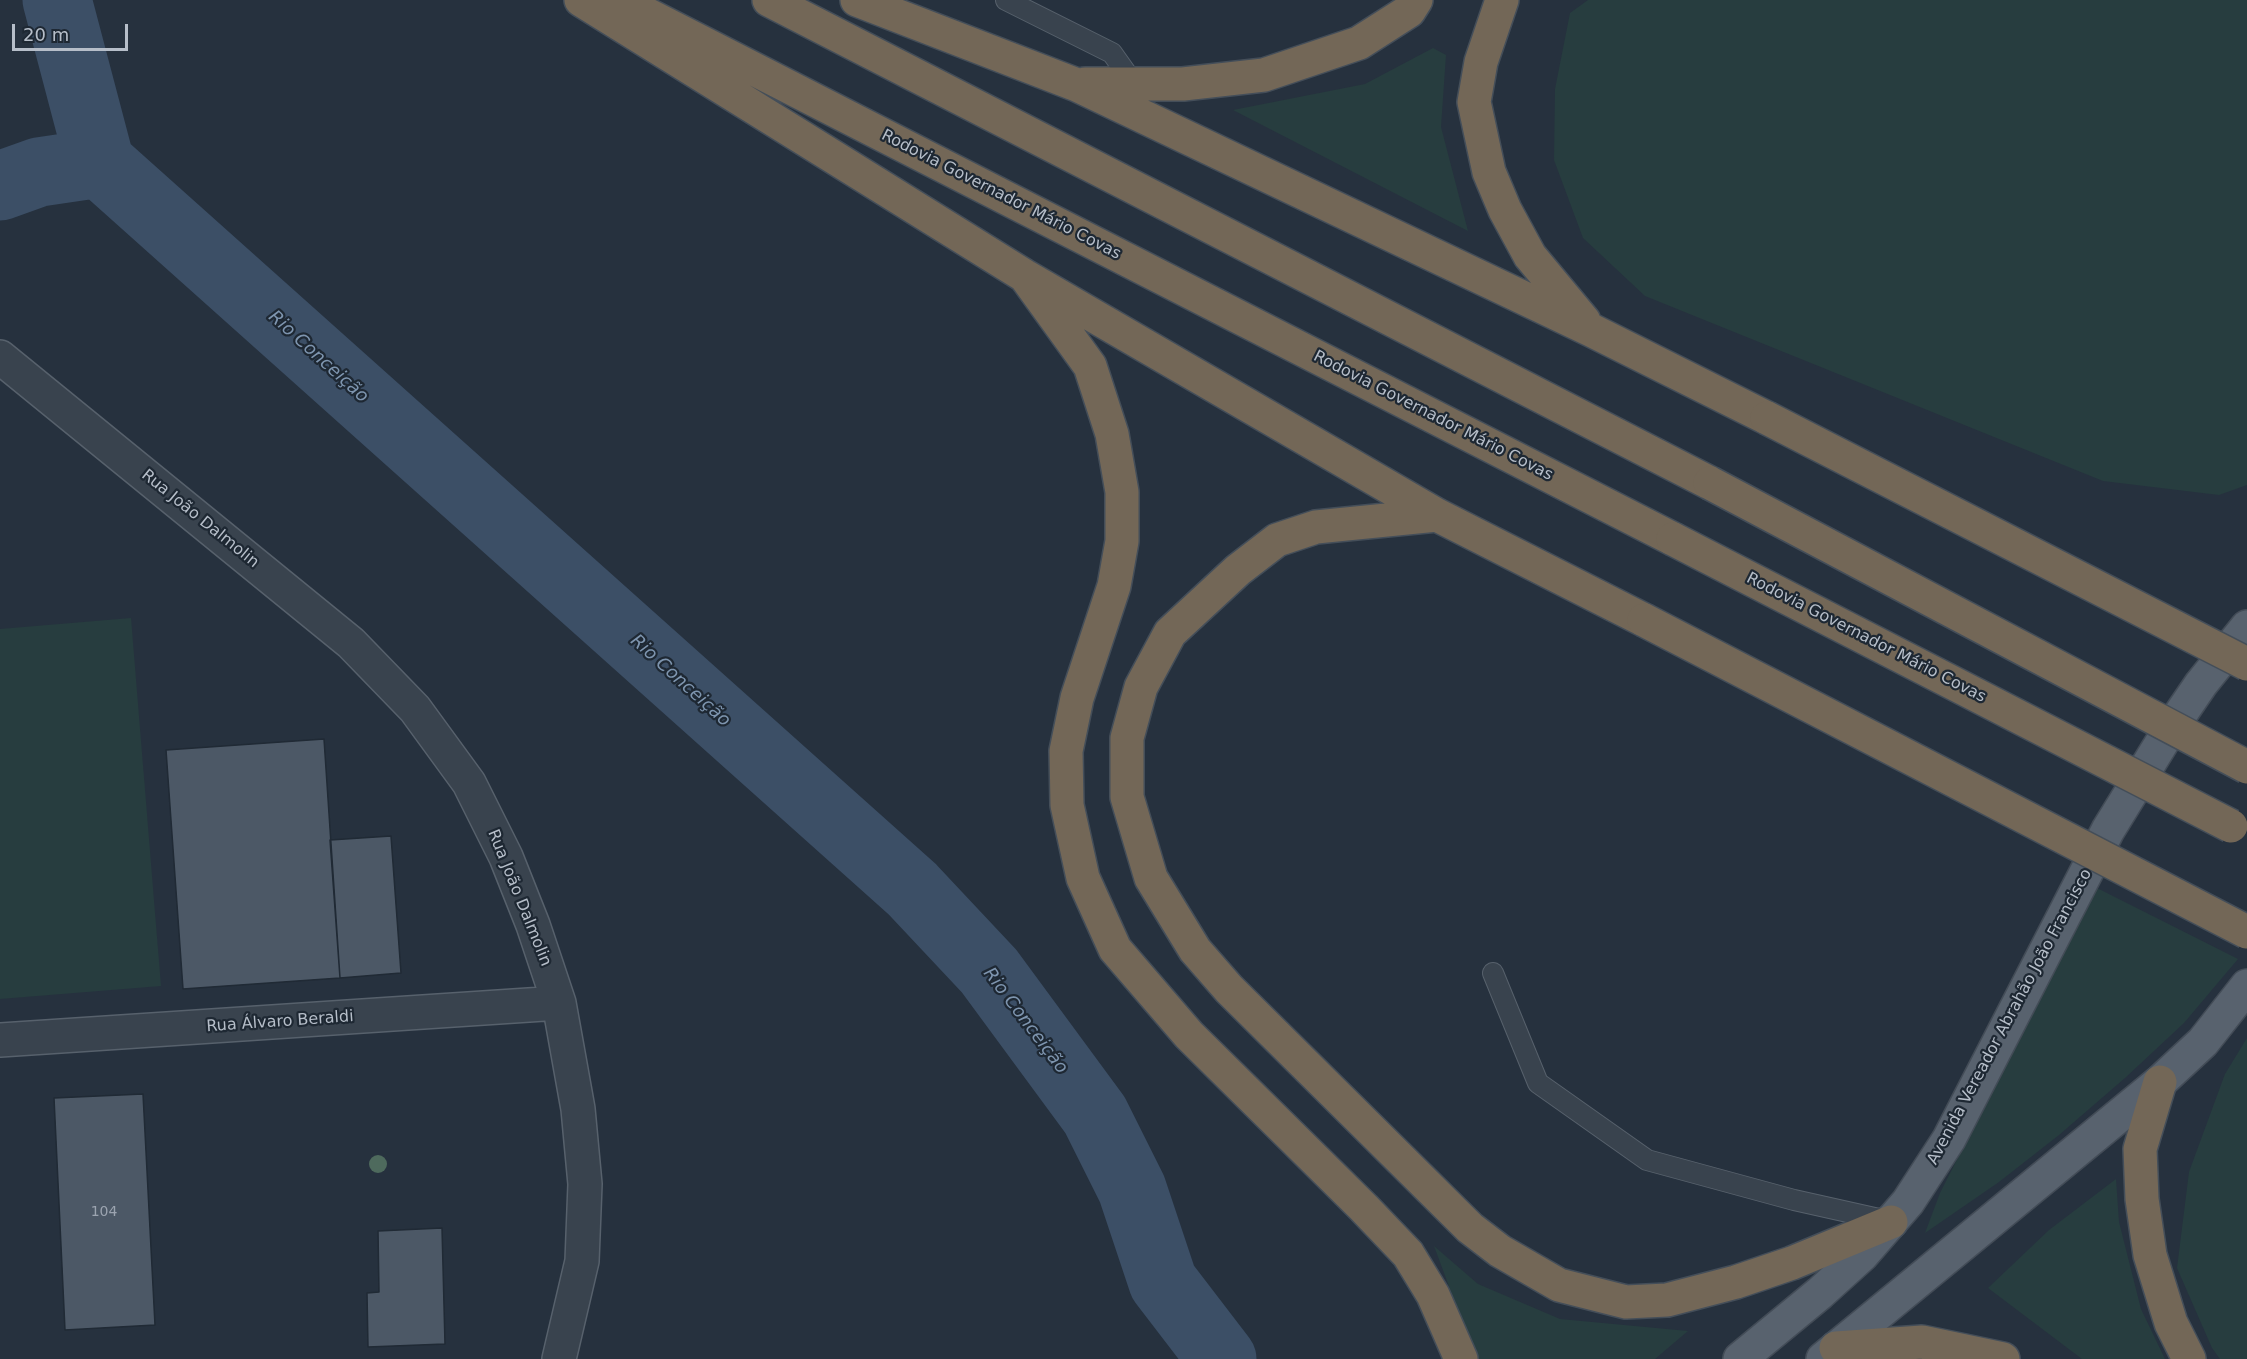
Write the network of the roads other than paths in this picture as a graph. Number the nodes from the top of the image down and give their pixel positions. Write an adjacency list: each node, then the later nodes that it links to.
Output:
1 (581, 0): 10 (highway)
2 (619, 0): 17 (highway, Rodovia Governador Mário Covas, bridge)
3 (769, 0): 16 (highway, bridge)
4 (857, 0): 8 (highway)
5 (1006, 0): 9 (lane)
6 (1416, 0): 9 (highway)
7 (1502, 0): 11 (highway)
8 (1077, 84): 9 (highway); 11 (highway)
9 (1134, 84)
10 (1025, 276): 13 (highway); 27 (highway)
11 (1591, 330): 15 (highway, bridge)
12 (0, 357): 21 (street, Rua João Dalmolin)
13 (1437, 515): 18 (highway, bridge); 24 (highway)
14 (2247, 627): 24 (main road, Avenida Vereador Abrahão João Francisco)
15 (2247, 664)
16 (2247, 767)
17 (2247, 834)
18 (2247, 932)
19 (1493, 973): 24 (lane)
20 (2243, 992): 23 (main road)
21 (559, 1003): 22 (street, Rua Álvaro Beraldi); 26 (street, Rua João Dalmolin)
22 (0, 1040)
23 (2160, 1082): 25 (main road); 30 (highway)
24 (1891, 1222): 28 (main road, Avenida Vereador Abrahão João Francisco)
25 (1830, 1353): 29 (highway)
26 (559, 1359)
27 (1461, 1359)
28 (1740, 1359)
29 (2003, 1359)
30 (2189, 1359)

